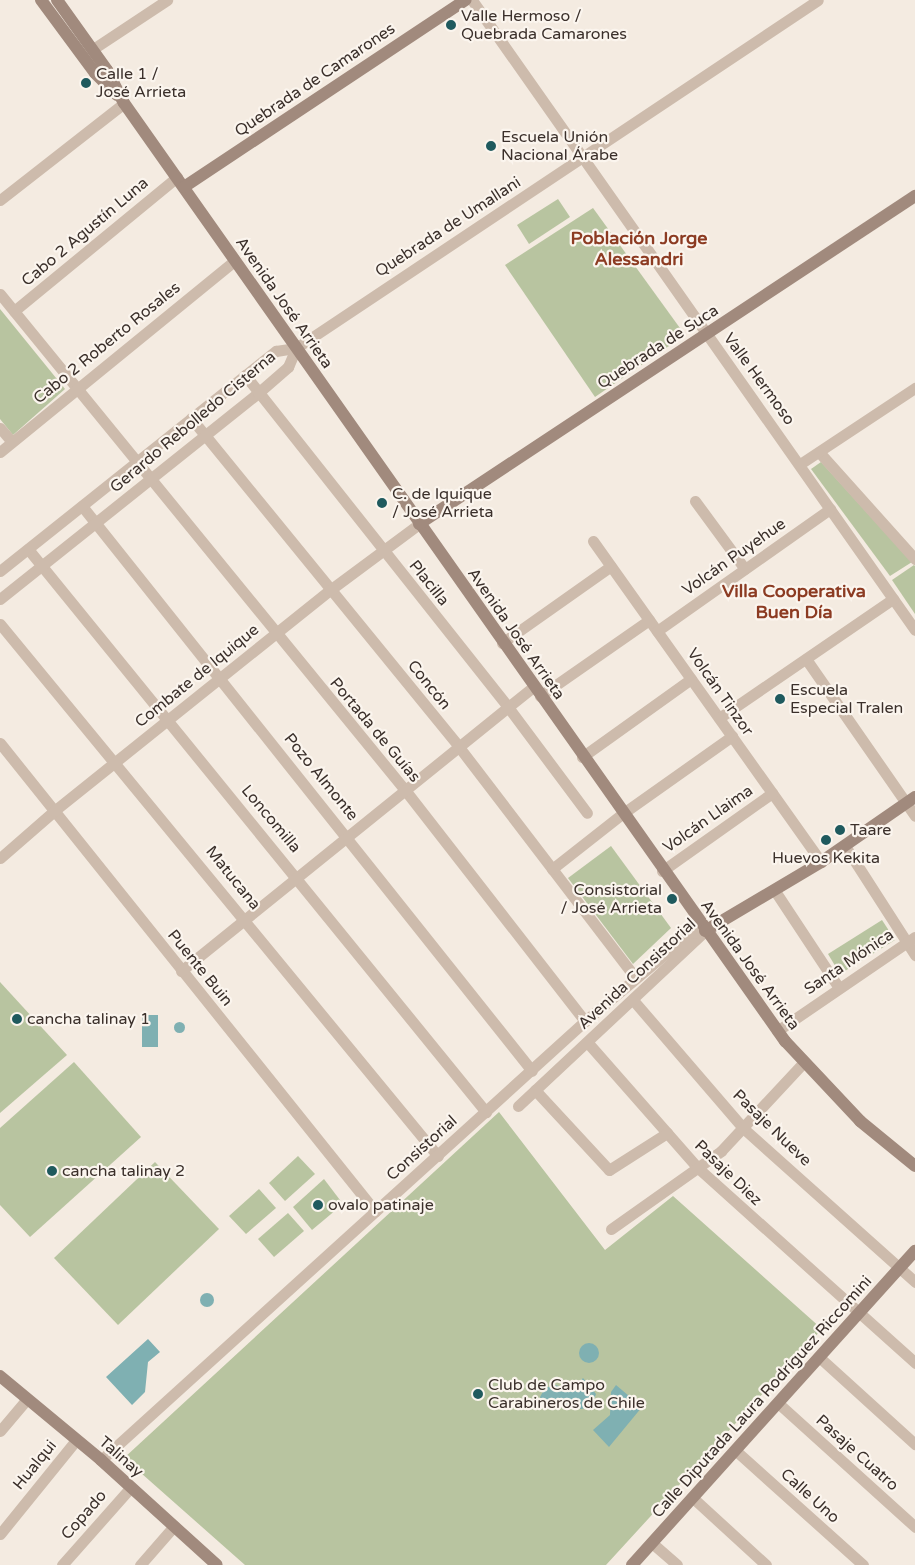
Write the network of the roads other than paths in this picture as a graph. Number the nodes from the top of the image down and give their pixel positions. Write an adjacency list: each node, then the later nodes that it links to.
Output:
1 (40, 0): 8 (main road, Avenida José Arrieta)
2 (56, 0): 7 (main road, Avenida José Arrieta)
3 (167, 0): 7 (street)
4 (465, 0): 10 (main road, Quebrada de Camarones)
5 (472, 0): 9 (street, Valle Hermoso)
6 (818, 0): 9 (street, Quebrada de Umallani)
7 (93, 50): 8 (main road, Avenida José Arrieta)
8 (121, 100): 10 (main road, Avenida José Arrieta); 12 (street)
9 (583, 158): 16 (street, Valle Hermoso); 17 (street, Quebrada de Umallani)
10 (181, 182): 13 (main road, Avenida José Arrieta); 15 (street, Cabo 2 Agustín Luna)
11 (915, 196): 16 (main road, Quebrada de Suca)
12 (0, 200)
13 (235, 260): 17 (main road, Avenida José Arrieta); 19 (street, Cabo 2 Roberto Rosales)
14 (0, 294): 15 (street, Portada de Guías)
15 (14, 312): 19 (street, Portada de Guías)
16 (707, 334): 29 (street, Valle Hermoso); 35 (main road, Quebrada de Suca)
17 (296, 348): 18 (street, Gerardo Rebolledo Cisterna); 21 (street, Gerardo Rebolledo Cisterna); 35 (main road, Avenida José Arrieta)
18 (245, 375): 21 (street, Placilla); 22 (street, Gerardo Rebolledo Cisterna)
19 (77, 388): 25 (street, Cabo 2 Roberto Rosales); 28 (street, Portada de Guías)
20 (914, 390): 27 (street)
21 (258, 392): 24 (street, Gerardo Rebolledo Cisterna); 38 (street, Placilla)
22 (191, 418): 24 (street, Concón); 28 (street, Gerardo Rebolledo Cisterna)
23 (0, 428): 25 (street)
24 (205, 435): 30 (street, Gerardo Rebolledo Cisterna); 44 (street, Concón)
25 (12, 442): 26 (street, Cabo 2 Roberto Rosales)
26 (0, 452)
27 (819, 452): 29 (street); 39 (street)
28 (137, 461): 30 (street, Portada de Guías); 32 (street, Gerardo Rebolledo Cisterna)
29 (800, 464): 33 (street, Valle Hermoso)
30 (151, 478): 34 (street, Gerardo Rebolledo Cisterna); 51 (street, Portada de Guías)
31 (695, 501): 42 (street)
32 (82, 506): 34 (street, Pozo Almonte); 37 (street, Gerardo Rebolledo Cisterna)
33 (830, 509): 42 (street, Volcán Puyehue); 46 (street, Valle Hermoso)
34 (95, 523): 40 (street, Gerardo Rebolledo Cisterna); 54 (street, Pozo Almonte)
35 (419, 524): 38 (street, Combate de Iquique); 52 (main road, Avenida José Arrieta)
36 (593, 541): 41 (street, Volcán Tinzor)
37 (28, 549): 40 (street, Loncomilla); 43 (street, Gerardo Rebolledo Cisterna)
38 (381, 549): 44 (street, Combate de Iquique); 57 (street, Placilla)
39 (915, 559)
40 (43, 565): 45 (street, Gerardo Rebolledo Cisterna); 59 (street, Loncomilla)
41 (611, 566): 47 (street, Volcán Tinzor); 52 (street)
42 (745, 569): 50 (street, Volcán Puyehue)
43 (0, 571)
44 (330, 590): 51 (street, Combate de Iquique); 62 (street, Concón)
45 (0, 599)
46 (893, 599): 49 (street, Valle Hermoso); 53 (street)
47 (649, 620): 50 (street, Volcán Tinzor); 56 (street)
48 (0, 624): 64 (street, Matucana)
49 (915, 630)
50 (657, 631): 55 (street, Volcán Tinzor)
51 (275, 634): 54 (street, Combate de Iquique); 65 (street, Portada de Guías)
52 (502, 643): 56 (main road, Avenida José Arrieta)
53 (806, 659): 58 (street); 67 (street)
54 (219, 679): 59 (street, Combate de Iquique); 72 (street, Pozo Almonte)
55 (691, 679): 58 (street, Volcán Tinzor); 63 (street)
56 (537, 692): 57 (street); 63 (main road, Avenida José Arrieta)
57 (508, 707): 62 (street); 69 (street, Placilla)
58 (719, 718): 60 (street, Volcán Tinzor)
59 (168, 721): 64 (street, Combate de Iquique); 78 (street, Loncomilla)
60 (732, 736): 66 (street, Volcán Tinzor); 70 (street)
61 (0, 744): 68 (street, Puente Buin)
62 (458, 747): 65 (street); 76 (street, Concón)
63 (582, 756): 70 (main road, Avenida José Arrieta)
64 (116, 762): 68 (street, Combate de Iquique); 80 (street, Matucana)
65 (405, 790): 72 (street); 88 (street, Portada de Guías)
66 (772, 793): 75 (street, Volcán Tinzor); 77 (street, Volcán Llaima)
67 (910, 801): 71 (street); 73 (main road, Avenida Consistorial)
68 (54, 811): 74 (street, Combate de Iquique); 84 (street, Puente Buin)
69 (587, 813)
70 (622, 814): 76 (street); 77 (main road, Avenida José Arrieta)
71 (915, 816)
72 (348, 836): 78 (street); 92 (street, Pozo Almonte)
73 (845, 846): 75 (main road, Avenida Consistorial); 82 (street)
74 (0, 858)
75 (821, 862): 79 (main road, Avenida Consistorial)
76 (552, 869): 85 (street, Concón)
77 (662, 871): 81 (main road, Avenida José Arrieta)
78 (298, 877): 80 (street); 95 (street, Loncomilla)
79 (775, 891): 81 (main road, Avenida Consistorial); 86 (street)
80 (246, 919): 84 (street); 98 (street, Matucana)
81 (705, 931): 85 (street, Consistorial); 87 (street, Avenida Consistorial); 89 (main road, Avenida José Arrieta)
82 (910, 940): 83 (street); 86 (street, Santa Mónica)
83 (915, 955)
84 (181, 971): 101 (street, Puente Buin)
85 (635, 978): 88 (street, Consistorial)
86 (839, 988): 89 (street, Santa Mónica)
87 (633, 1000): 90 (street, Avenida Consistorial); 96 (street, Pasaje Nueve)
88 (585, 1021): 92 (street, Consistorial)
89 (777, 1031): 91 (main road, Avenida José Arrieta)
90 (588, 1043): 93 (street, Avenida Consistorial); 97 (street, Pasaje Diez)
91 (803, 1063): 96 (street); 99 (main road, Avenida José Arrieta)
92 (532, 1071): 95 (street, Consistorial)
93 (535, 1090): 94 (street, Avenida Consistorial); 97 (street)
94 (518, 1106)
95 (486, 1112): 98 (street, Consistorial)
96 (743, 1128): 100 (street); 104 (street, Pasaje Nueve)
97 (667, 1133): 100 (street, Pasaje Diez)
98 (438, 1156): 101 (street, Consistorial)
99 (915, 1166)
100 (698, 1168): 102 (street); 106 (street, Pasaje Diez)
101 (375, 1211): 116 (street, Consistorial)
102 (611, 1229)
103 (915, 1251): 104 (main road, Calle Diputada Laura Rodríguez Riccomini)
104 (900, 1268): 105 (street, Pasaje Nueve); 106 (main road, Calle Diputada Laura Rodríguez Riccomini)
105 (915, 1282)
106 (858, 1314): 107 (main road, Calle Diputada Laura Rodríguez Riccomini); 108 (street, Pasaje Diez)
107 (819, 1357): 111 (main road, Calle Diputada Laura Rodríguez Riccomini); 114 (street)
108 (915, 1363)
109 (0, 1376): 110 (main road, Talinay)
110 (27, 1399): 112 (street); 113 (main road, Talinay)
111 (778, 1403): 115 (main road, Calle Diputada Laura Rodríguez Riccomini); 120 (street, Pasaje Cuatro)
112 (0, 1431)
113 (76, 1440): 116 (main road, Talinay); 121 (street, Hualqui)
114 (915, 1444)
115 (735, 1450): 118 (main road, Calle Diputada Laura Rodríguez Riccomini); 129 (street, Calle Uno)
116 (101, 1460): 117 (main road, Talinay)
117 (131, 1487): 119 (main road, Talinay); 123 (street, Copado)
118 (693, 1498): 122 (main road, Calle Diputada Laura Rodríguez Riccomini); 128 (street)
119 (174, 1526): 124 (street); 125 (main road, Talinay)
120 (915, 1527)
121 (0, 1534)
122 (652, 1543): 126 (main road, Calle Diputada Laura Rodríguez Riccomini); 127 (street)
123 (62, 1565)
124 (140, 1565)
125 (217, 1565)
126 (632, 1565)
127 (677, 1565)
128 (766, 1565)
129 (863, 1565)

